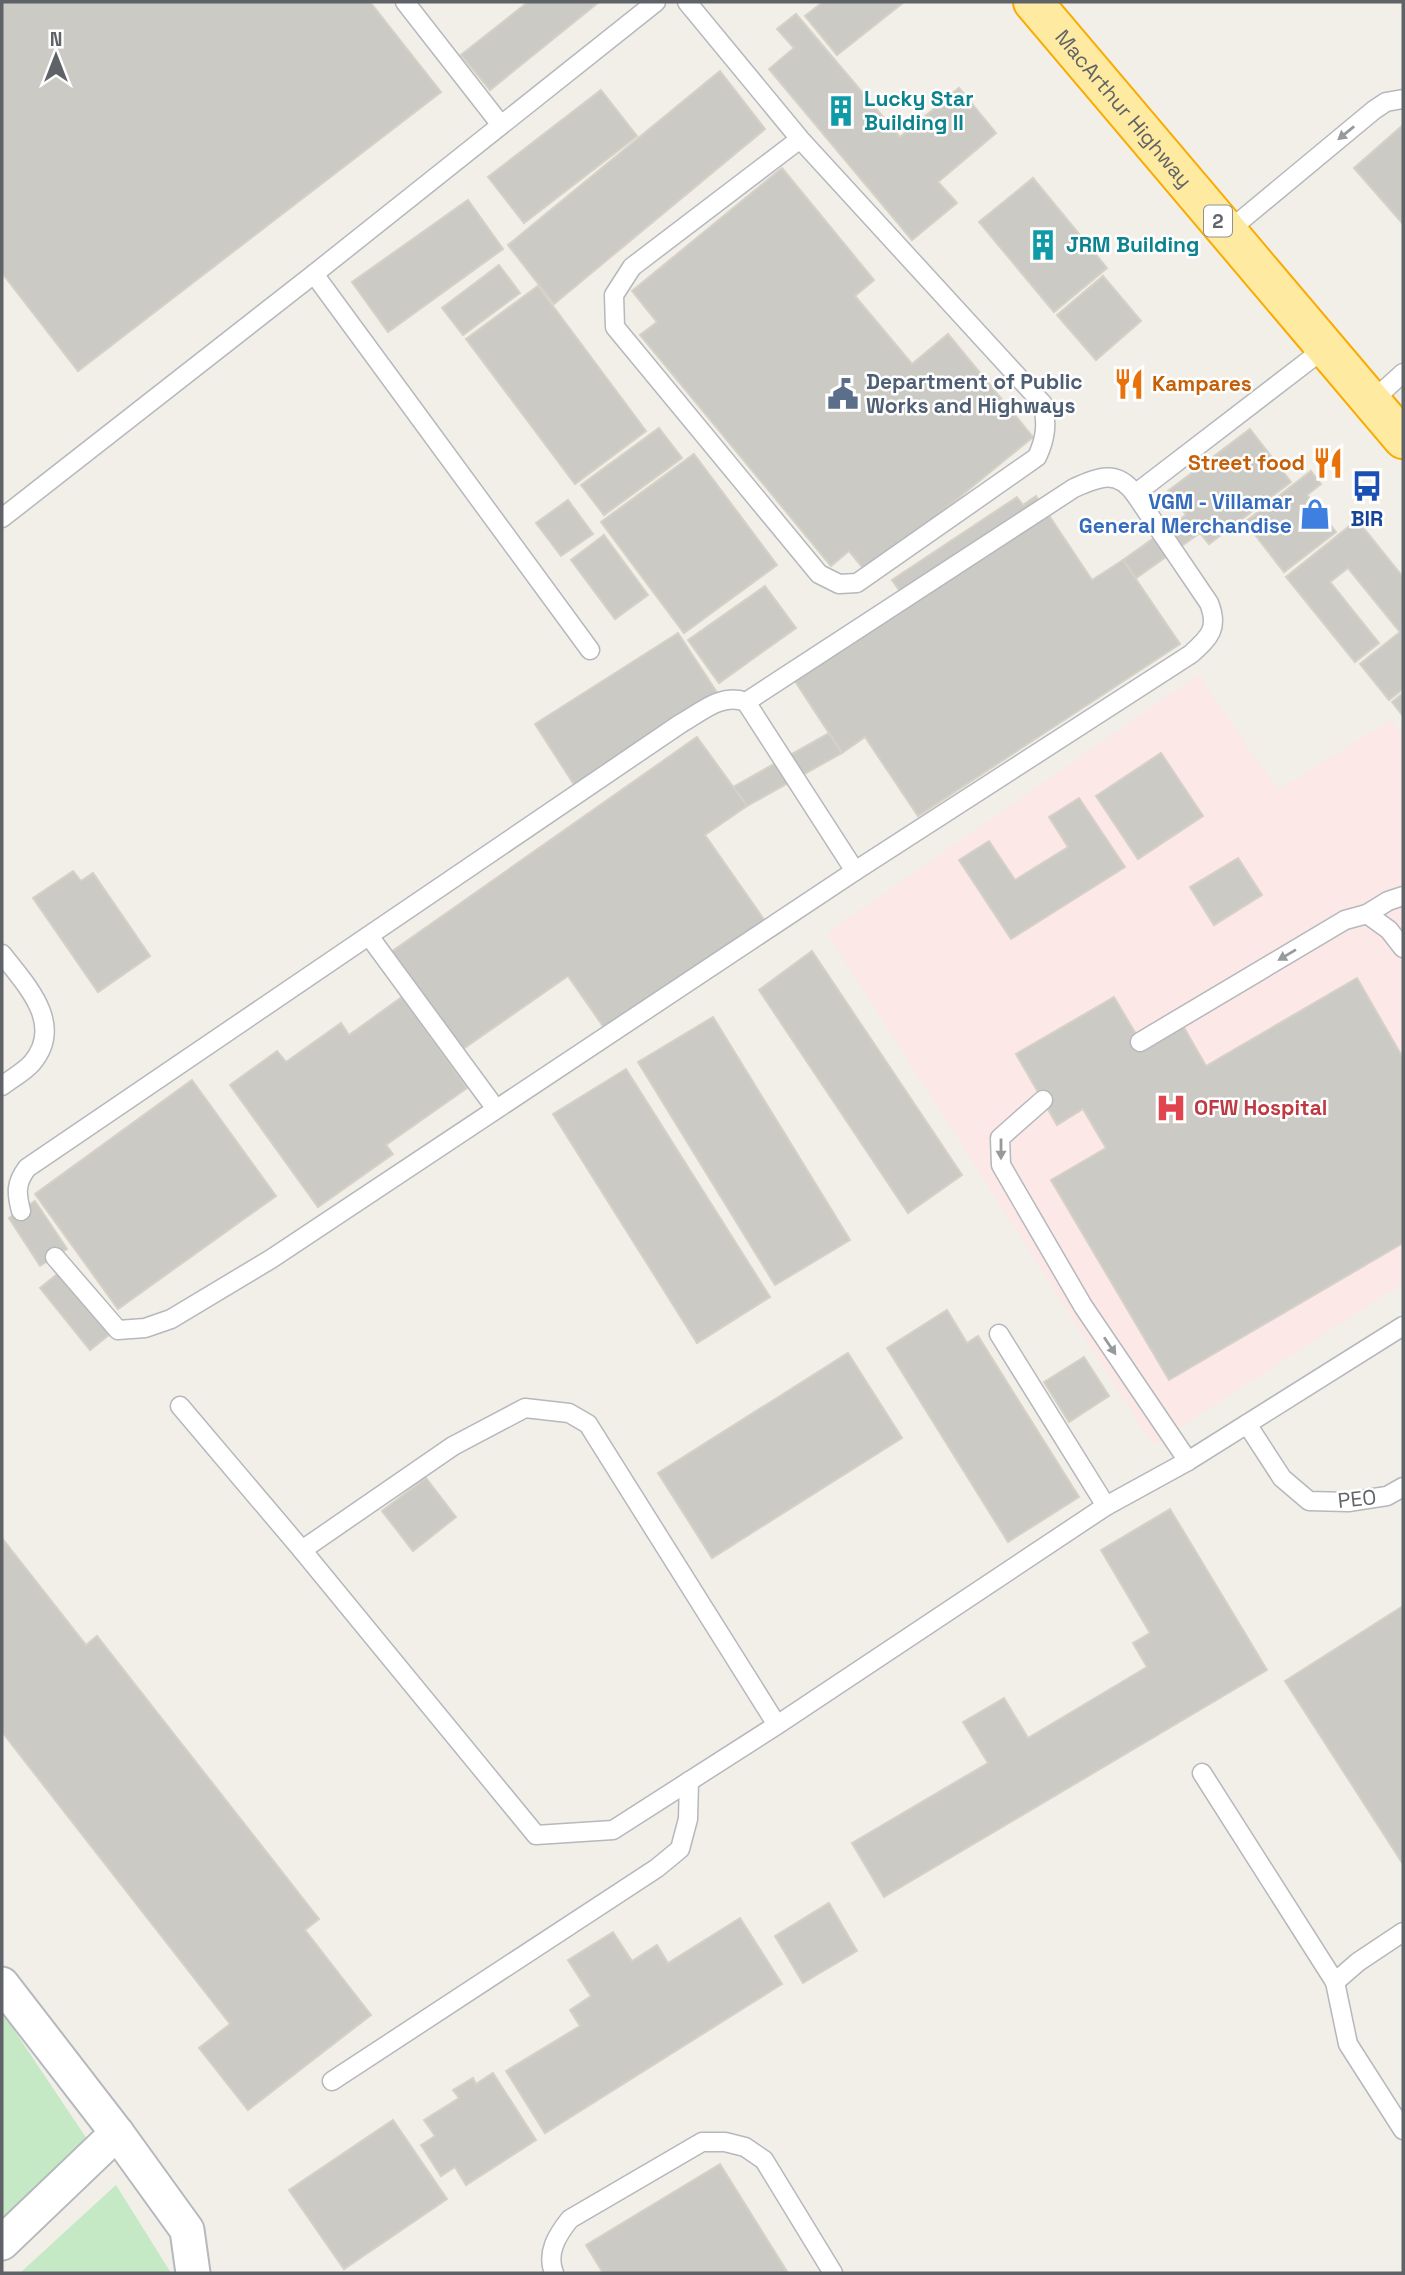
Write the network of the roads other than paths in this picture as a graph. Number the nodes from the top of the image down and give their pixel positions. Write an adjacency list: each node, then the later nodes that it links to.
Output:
1 (405, 2): 6 (lane)
2 (656, 2): 6 (lane)
3 (687, 2): 7 (lane)
4 (1033, 2): 8 (highway, MacArthur Highway / 2)
5 (1403, 99): 8 (lane, one-way to 8)
6 (501, 125): 9 (lane)
7 (800, 139): 7 (lane)
8 (1227, 232): 10 (highway, MacArthur Highway / 2)
9 (314, 274): 15 (lane); 16 (lane)
10 (1325, 348): 12 (highway, MacArthur Highway / 2); 14 (lane)
11 (1403, 373): 12 (lane)
12 (1371, 402): 13 (highway, MacArthur Highway / 2)
13 (1403, 439)
14 (1135, 494): 17 (lane); 18 (lane)
15 (2, 518)
16 (590, 650)
17 (746, 702): 18 (lane); 21 (lane)
18 (855, 871): 27 (lane)
19 (1403, 896): 20 (lane)
20 (1367, 914): 22 (lane); 24 (lane, one-way to 24)
21 (369, 936): 27 (lane); 28 (lane)
22 (1403, 948)
23 (2, 954): 25 (lane)
24 (1140, 1042)
25 (2, 1086)
26 (1042, 1100): 34 (lane, one-way to 34)
27 (496, 1109): 29 (lane)
28 (21, 1210)
29 (55, 1257)
30 (1403, 1325): 33 (lane)
31 (999, 1334): 36 (lane)
32 (180, 1406): 37 (lane)
33 (1247, 1424): 34 (lane); 35 (lane, PEO)
34 (1188, 1461): 36 (lane)
35 (1403, 1487)
36 (1106, 1506): 38 (lane)
37 (302, 1550): 38 (lane); 40 (lane)
38 (777, 1725): 40 (lane)
39 (1202, 1773): 42 (lane)
40 (689, 1781): 44 (lane)
41 (1403, 1933): 42 (lane)
42 (1335, 1982): 45 (lane)
43 (2, 1984): 46 (street)
44 (332, 2081)
45 (1403, 2130)
46 (117, 2133): 47 (street); 48 (street)
47 (2, 2243)
48 (193, 2273)
49 (554, 2273): 50 (lane)
50 (833, 2273)

